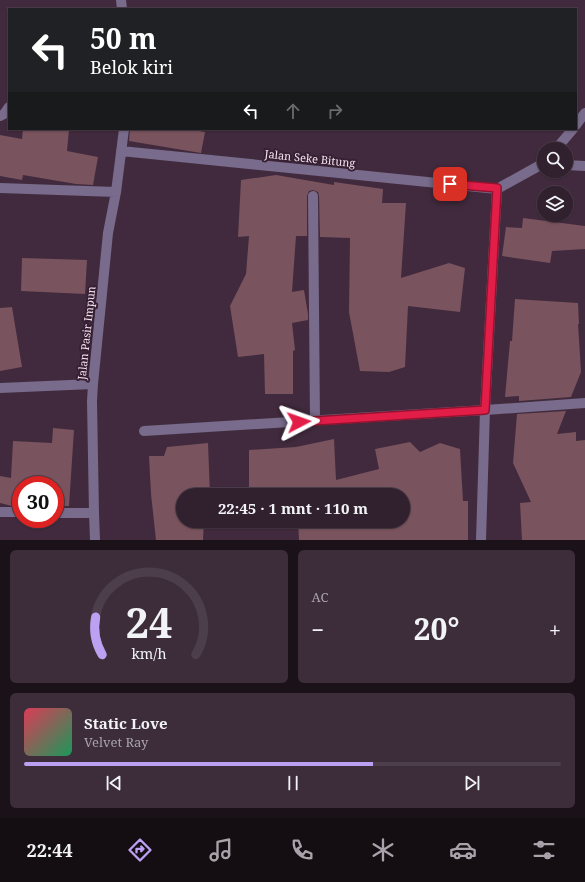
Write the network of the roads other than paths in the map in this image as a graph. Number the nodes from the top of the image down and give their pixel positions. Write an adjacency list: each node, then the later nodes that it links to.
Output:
1 (8, 108): 3 (street)
2 (585, 113): 4 (street)
3 (0, 116)
4 (577, 124)
5 (124, 130): 8 (street, Jalan Pasir Impun)
6 (572, 130): 7 (street)
7 (562, 142)
8 (121, 150): 13 (street, Jalan Seke Bitung); 14 (street, Jalan Pasir Impun)
9 (573, 165): 10 (street)
10 (585, 166)
11 (537, 167): 13 (street)
12 (0, 188): 14 (street)
13 (497, 188): 19 (street)
14 (116, 192): 16 (street, Jalan Pasir Impun)
15 (313, 196): 20 (street)
16 (93, 384): 17 (street); 25 (street, Jalan Pasir Impun)
17 (0, 388)
18 (585, 403): 19 (street)
19 (485, 410): 20 (street); 27 (street)
20 (315, 421): 21 (street)
21 (144, 431)
22 (0, 512): 23 (street)
23 (12, 512)
24 (64, 513): 25 (street)
25 (94, 514): 26 (street, Jalan Pasir Impun)
26 (95, 540)
27 (481, 540)

